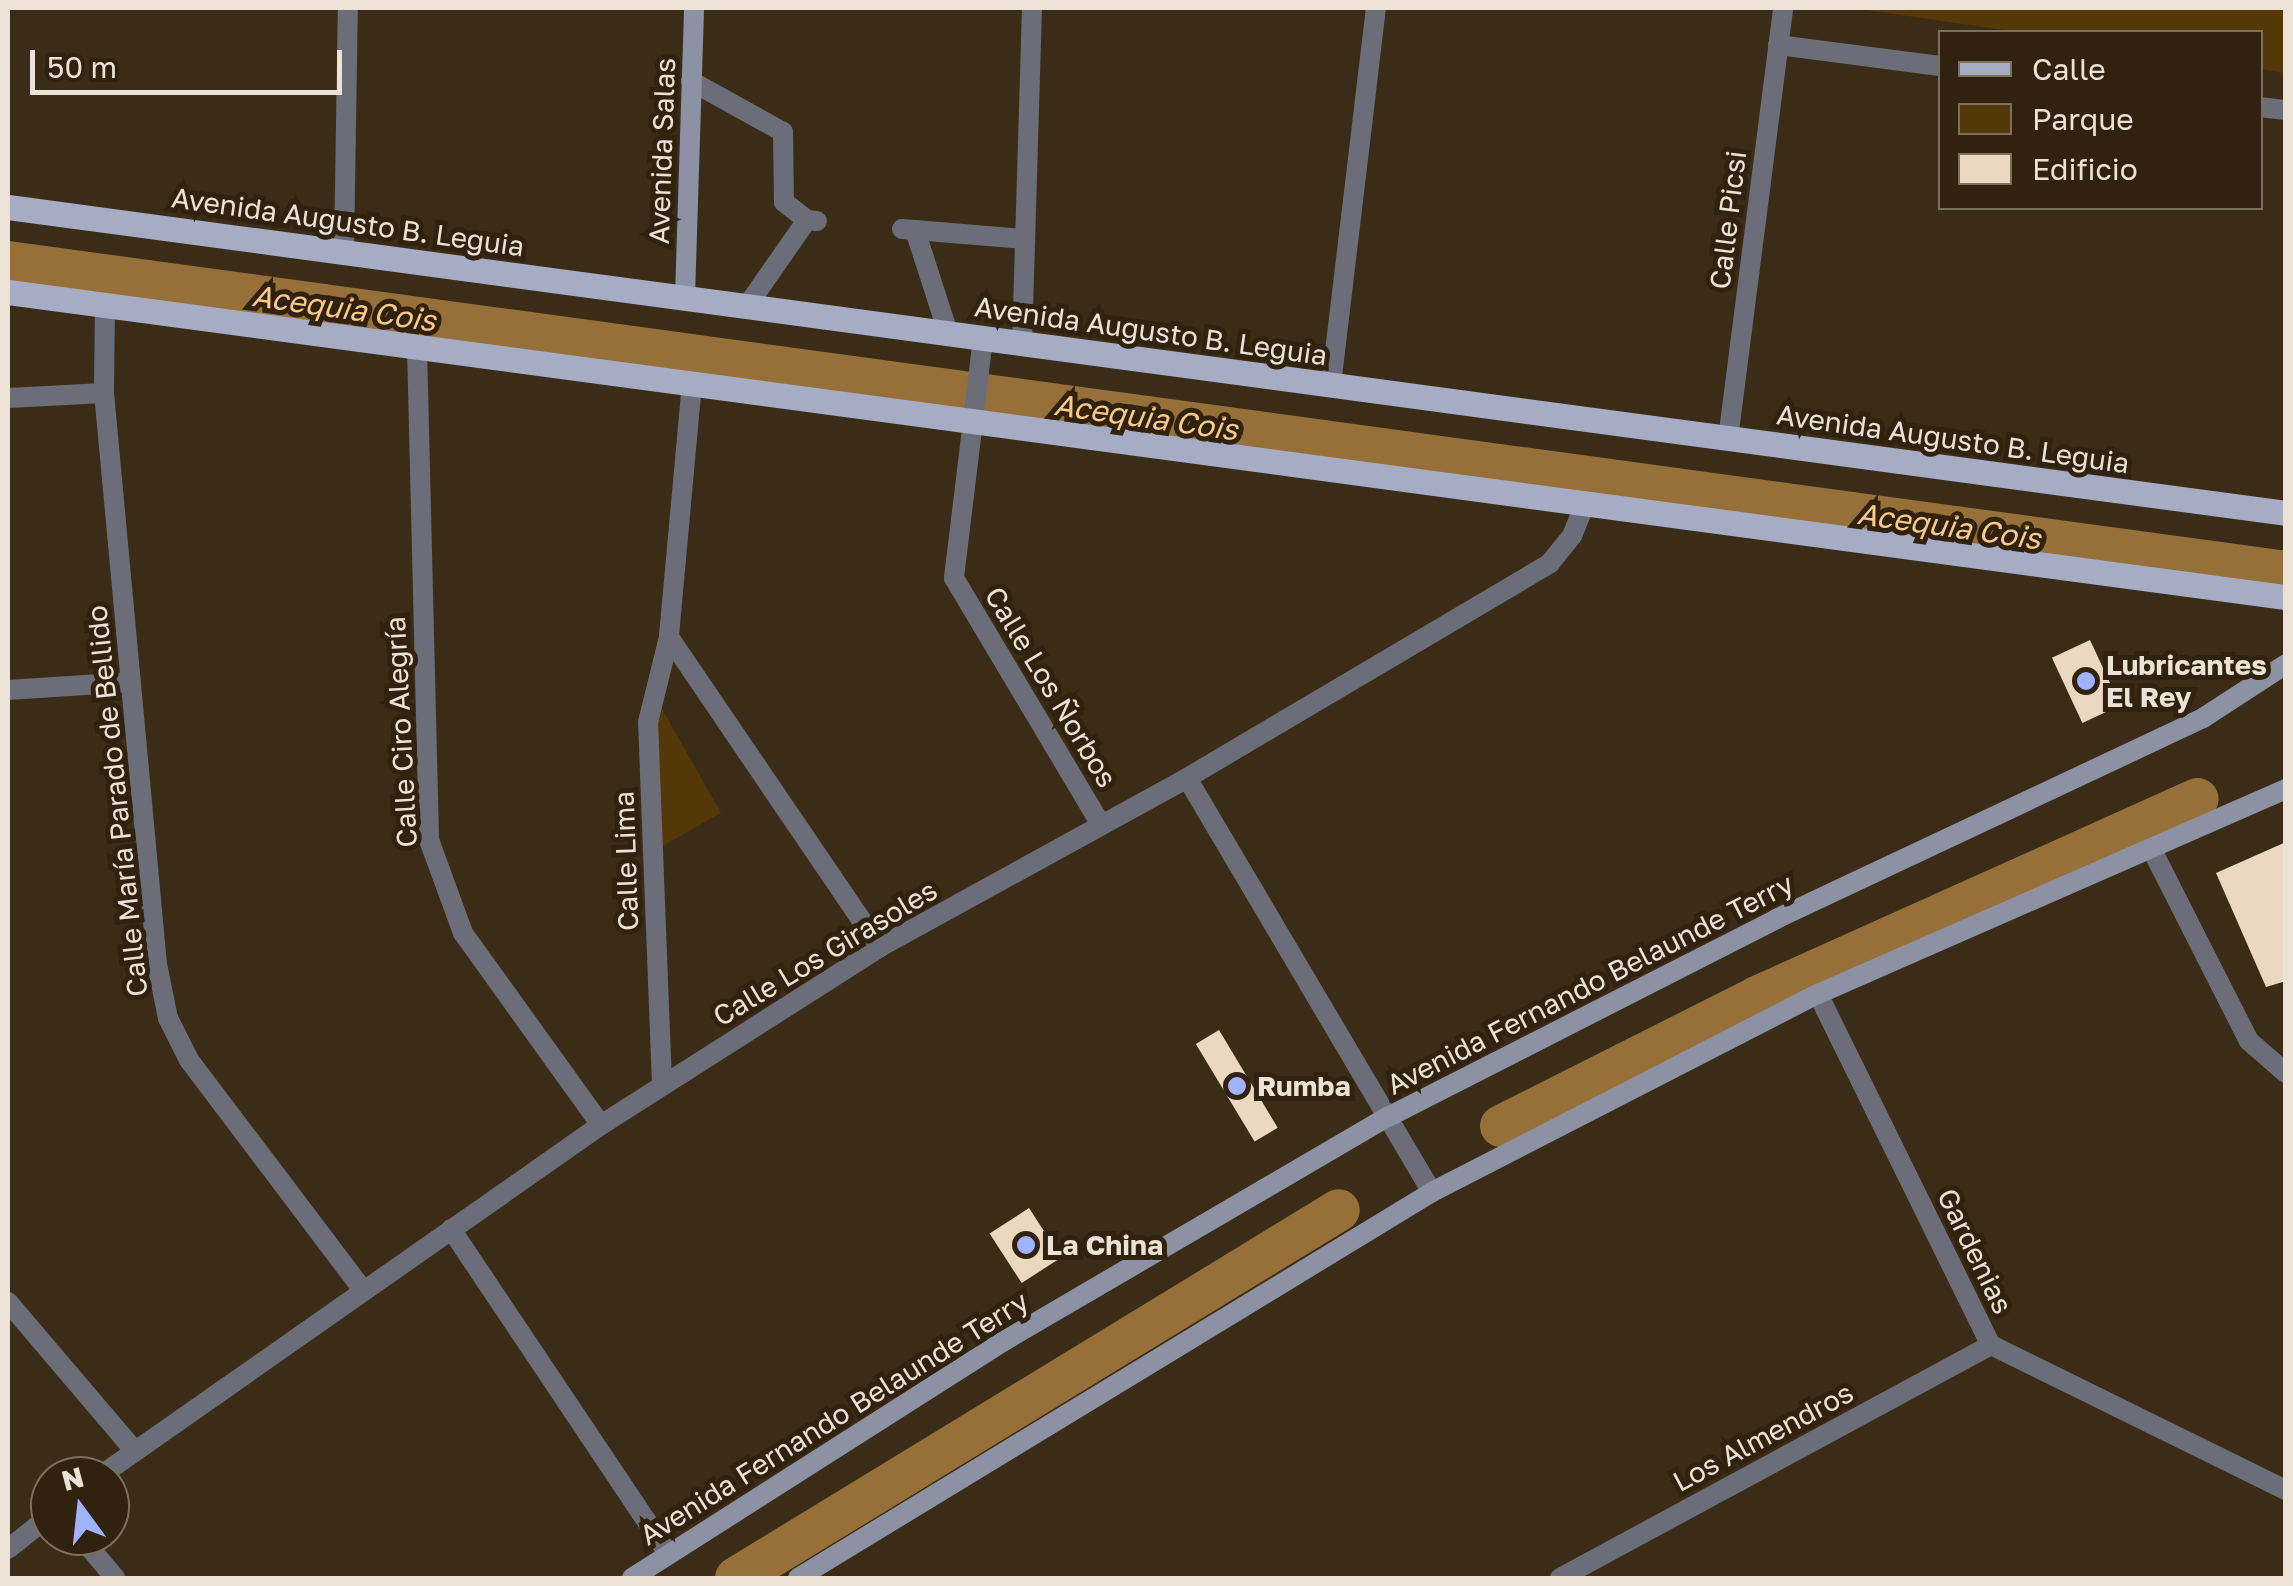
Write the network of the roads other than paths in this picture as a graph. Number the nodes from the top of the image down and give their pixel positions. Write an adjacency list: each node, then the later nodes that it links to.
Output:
1 (348, 8): 11 (street)
2 (694, 8): 8 (main road, Avenida Salas)
3 (1032, 8): 10 (street)
4 (1376, 8): 21 (street)
5 (1783, 8): 6 (street, Calle Picsi)
6 (1778, 45): 7 (street); 25 (street, Calle Picsi)
7 (1938, 66)
8 (691, 81): 13 (main road, Avenida Salas); 15 (street)
9 (8, 207): 11 (main road, Avenida Augusto B. Leguia)
10 (1025, 240): 16 (street); 18 (street)
11 (344, 252): 13 (main road, Avenida Augusto B. Leguia)
12 (8, 292): 14 (main road)
13 (685, 297): 15 (main road, Avenida Augusto B. Leguia)
14 (105, 304): 19 (main road); 22 (street, Calle María Parado de Bellido)
15 (747, 306): 16 (main road, Avenida Augusto B. Leguia)
16 (948, 334): 17 (main road, Avenida Augusto B. Leguia)
17 (983, 340): 18 (main road, Avenida Augusto B. Leguia); 24 (street, Calle Los Ñorbos)
18 (1022, 344): 21 (main road, Avenida Augusto B. Leguia)
19 (417, 346): 20 (main road); 42 (street, Calle Ciro Alegría)
20 (692, 383): 24 (main road); 29 (street, Calle Lima)
21 (1331, 385): 25 (main road, Avenida Augusto B. Leguia)
22 (104, 392): 23 (street); 31 (street, Calle María Parado de Bellido)
23 (8, 398)
24 (976, 418): 26 (main road); 35 (street, Calle Los Ñorbos)
25 (1728, 439): 27 (main road, Avenida Augusto B. Leguia)
26 (1585, 503): 28 (main road); 33 (street, Calle Los Girasoles)
27 (2286, 513)
28 (2286, 597)
29 (669, 637): 37 (street); 40 (street, Calle Lima)
30 (2286, 664): 41 (main road, Avenida Fernando Belaunde Terry)
31 (131, 682): 32 (street); 45 (street, Calle María Parado de Bellido)
32 (8, 690)
33 (1187, 778): 35 (street, Calle Los Girasoles); 41 (street)
34 (2286, 789): 36 (main road)
35 (1101, 825): 37 (street, Calle Los Girasoles)
36 (2151, 848): 38 (main road); 39 (street)
37 (880, 947): 40 (street, Calle Los Girasoles)
38 (1818, 994): 43 (main road); 47 (street, Gardenias)
39 (2286, 1073)
40 (662, 1085): 42 (street, Calle Los Girasoles)
41 (1388, 1117): 43 (street); 53 (main road, Avenida Fernando Belaunde Terry)
42 (600, 1125): 44 (street, Calle Los Girasoles)
43 (1432, 1192): 58 (main road)
44 (451, 1229): 45 (street, Calle Los Girasoles); 53 (street)
45 (363, 1290): 48 (street, Calle Los Girasoles)
46 (8, 1302): 48 (street)
47 (1991, 1345): 50 (street, Gardenias); 55 (street, Los Almendros)
48 (134, 1450): 49 (street, Calle Los Girasoles)
49 (126, 1456)
50 (2286, 1490)
51 (30, 1532): 52 (street)
52 (8, 1549)
53 (668, 1553): 57 (main road, Avenida Fernando Belaunde Terry)
54 (97, 1556): 56 (street)
55 (1569, 1573): 59 (street)
56 (115, 1578)
57 (632, 1578)
58 (798, 1578)
59 (1600, 1578)

